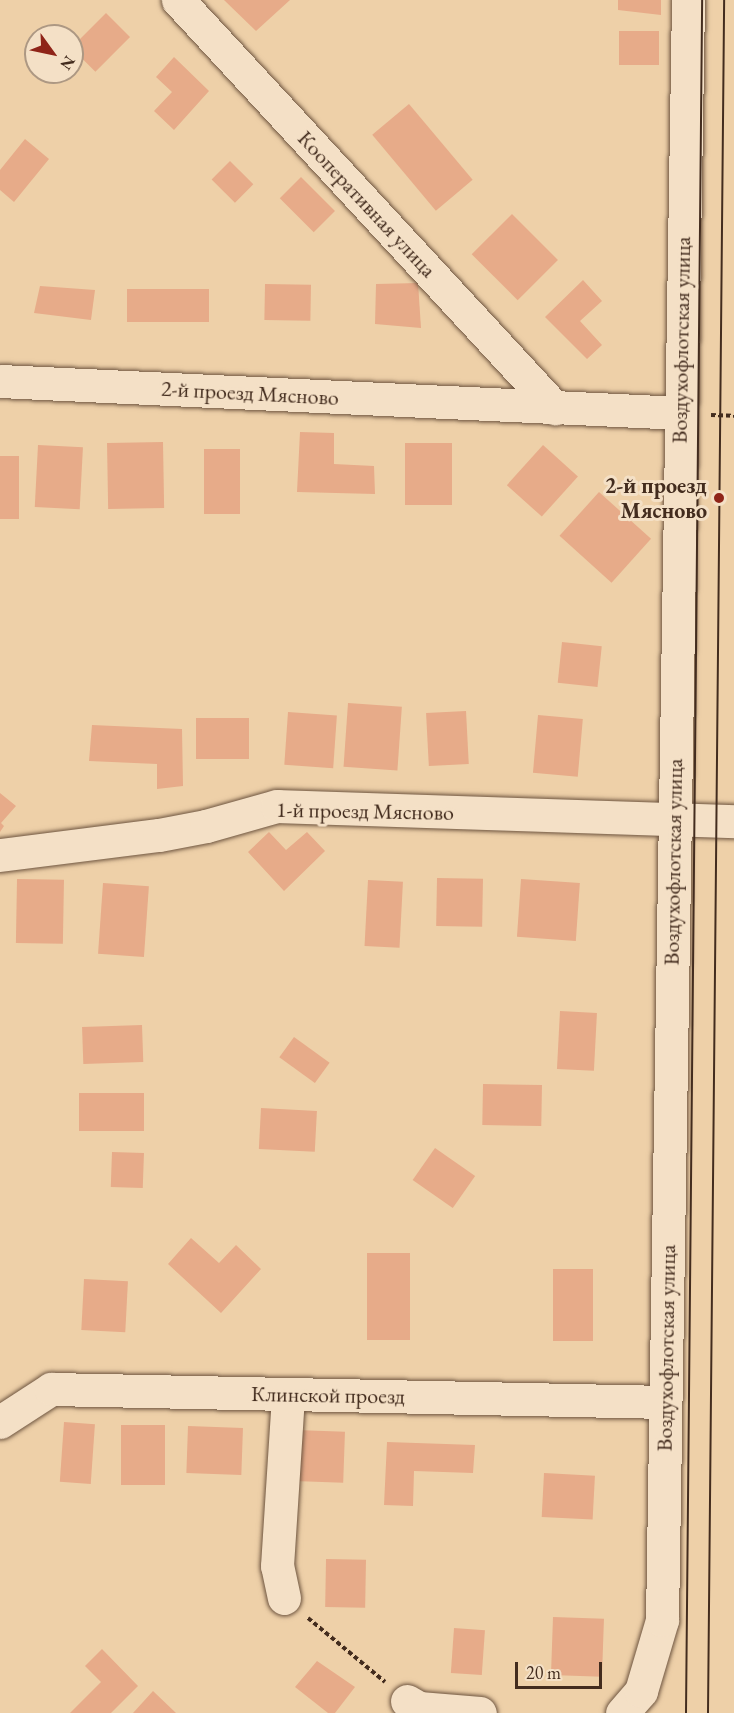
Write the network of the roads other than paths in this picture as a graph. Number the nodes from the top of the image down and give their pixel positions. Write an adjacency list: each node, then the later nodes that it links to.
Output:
1 (178, 0): 4 (street, Кооперативная улица)
2 (688, 0): 5 (street, Воздухофлотская улица)
3 (0, 381): 4 (street, 2-й проезд Мясново)
4 (555, 408): 5 (street, 2-й проезд Мясново)
5 (680, 413): 6 (street, Воздухофлотская улица)
6 (674, 820): 7 (street, 1-й проезд Мясново); 8 (street, 1-й проезд Мясново); 10 (street, Воздухофлотская улица)
7 (734, 821)
8 (0, 855)
9 (288, 1394): 10 (street, Клинской проезд); 11 (street, Клинской проезд); 12 (street)
10 (665, 1402): 15 (street, Воздухофлотская улица)
11 (0, 1422)
12 (284, 1598)
13 (407, 1701): 14 (street)
14 (480, 1713)
15 (622, 1713)

